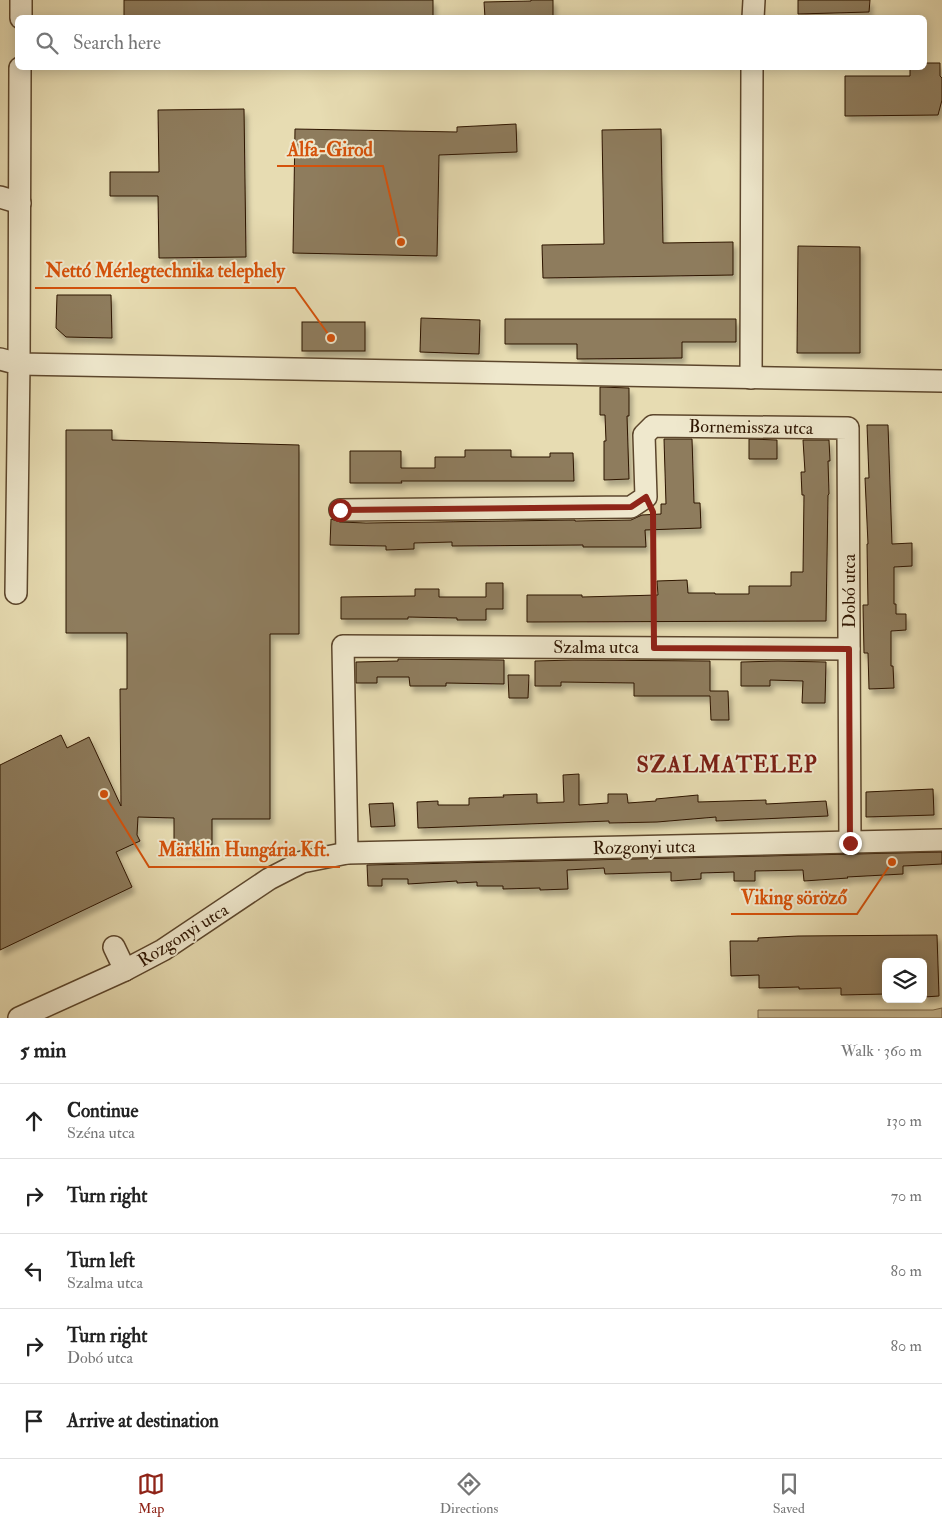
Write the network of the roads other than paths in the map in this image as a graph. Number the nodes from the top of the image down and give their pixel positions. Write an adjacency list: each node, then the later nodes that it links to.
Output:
1 (21, 0): 3 (street)
2 (754, 0): 4 (street)
3 (20, 15)
4 (754, 15)
5 (20, 70): 7 (street)
6 (752, 70): 9 (street)
7 (10, 200): 8 (street)
8 (9, 361): 9 (street); 13 (street)
9 (751, 378): 10 (street)
10 (942, 381)
11 (848, 428): 12 (street, Bornemissza utca); 14 (street, Dobó utca)
12 (340, 510)
13 (16, 593)
14 (849, 649): 16 (street, Dobó utca); 17 (street, Szalma utca)
15 (942, 840): 16 (street, Rozgonyi utca)
16 (850, 843): 17 (street, Rozgonyi utca)
17 (346, 853): 19 (street, Rozgonyi utca)
18 (114, 947): 19 (street)
19 (125, 970): 20 (street, Rozgonyi utca)
20 (19, 1018)

